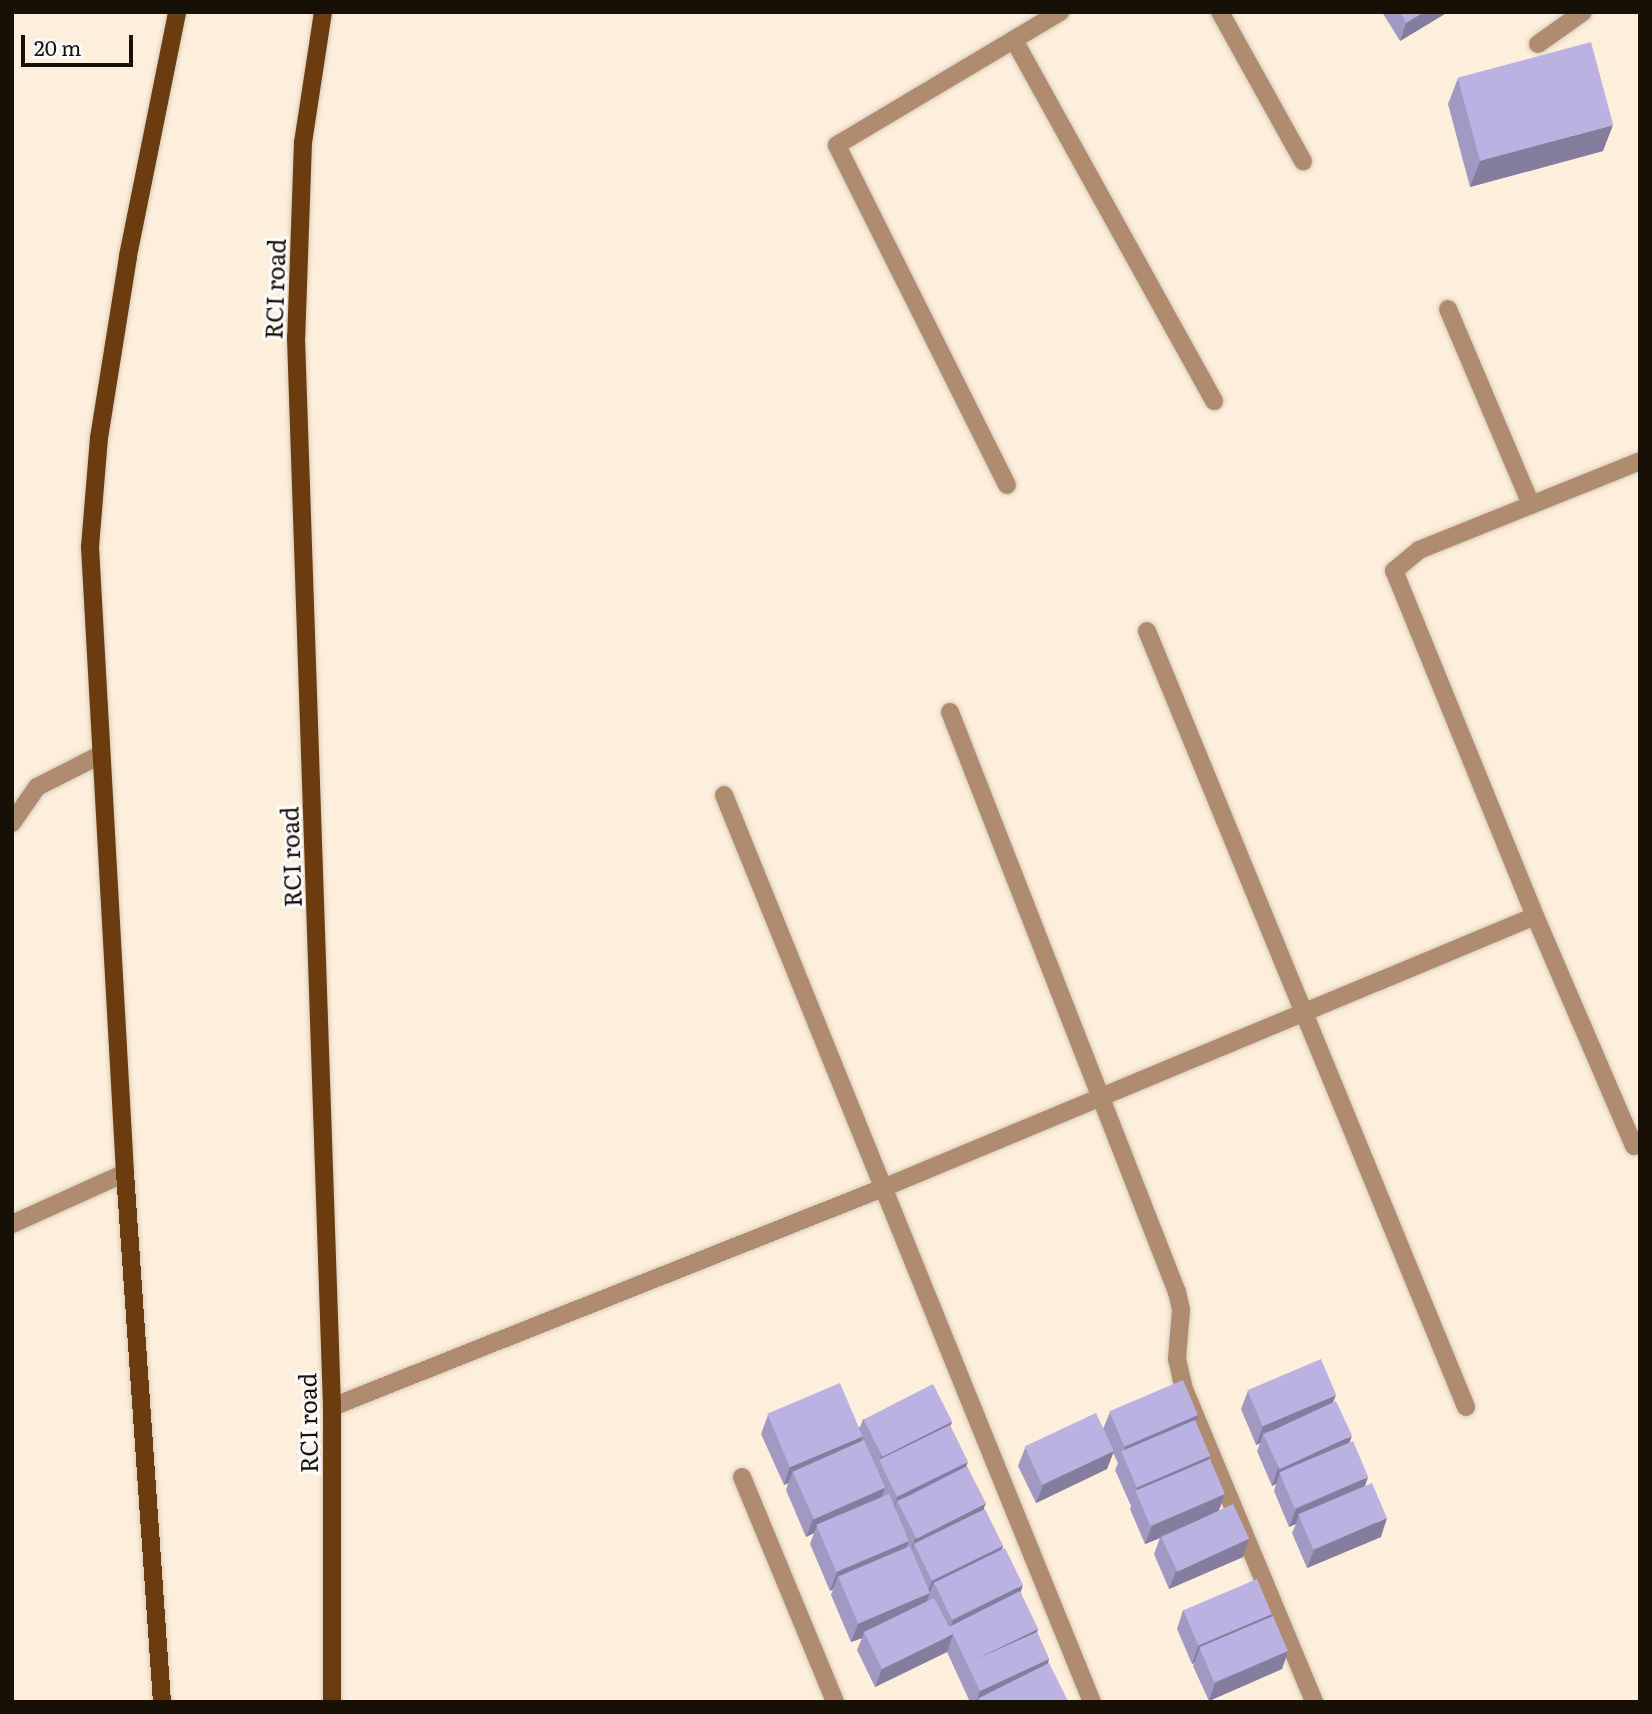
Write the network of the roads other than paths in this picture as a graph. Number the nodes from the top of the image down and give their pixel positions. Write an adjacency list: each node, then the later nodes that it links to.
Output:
1 (177, 12): 16 (main road)
2 (323, 12): 26 (main road, RCI road)
3 (1060, 12): 6 (street)
4 (1220, 12): 8 (street)
5 (1583, 12): 7 (street)
6 (1014, 40): 10 (street); 12 (street)
7 (1538, 44)
8 (1303, 161)
9 (1448, 309): 13 (street)
10 (1214, 401)
11 (1640, 461): 13 (street)
12 (1007, 485)
13 (1531, 505): 19 (street)
14 (1147, 631): 20 (street)
15 (950, 712): 21 (street)
16 (100, 755): 18 (street); 23 (main road)
17 (724, 795): 24 (street)
18 (12, 823)
19 (1535, 916): 20 (street); 22 (street)
20 (1304, 1013): 21 (street); 27 (street)
21 (1102, 1097): 24 (street); 33 (street)
22 (1640, 1144)
23 (125, 1172): 25 (street); 29 (main road)
24 (883, 1188): 26 (street); 32 (street)
25 (12, 1224)
26 (332, 1407): 30 (main road, RCI road)
27 (1466, 1407)
28 (742, 1477): 31 (street)
29 (162, 1702)
30 (332, 1702)
31 (835, 1702)
32 (1092, 1702)
33 (1314, 1702)

